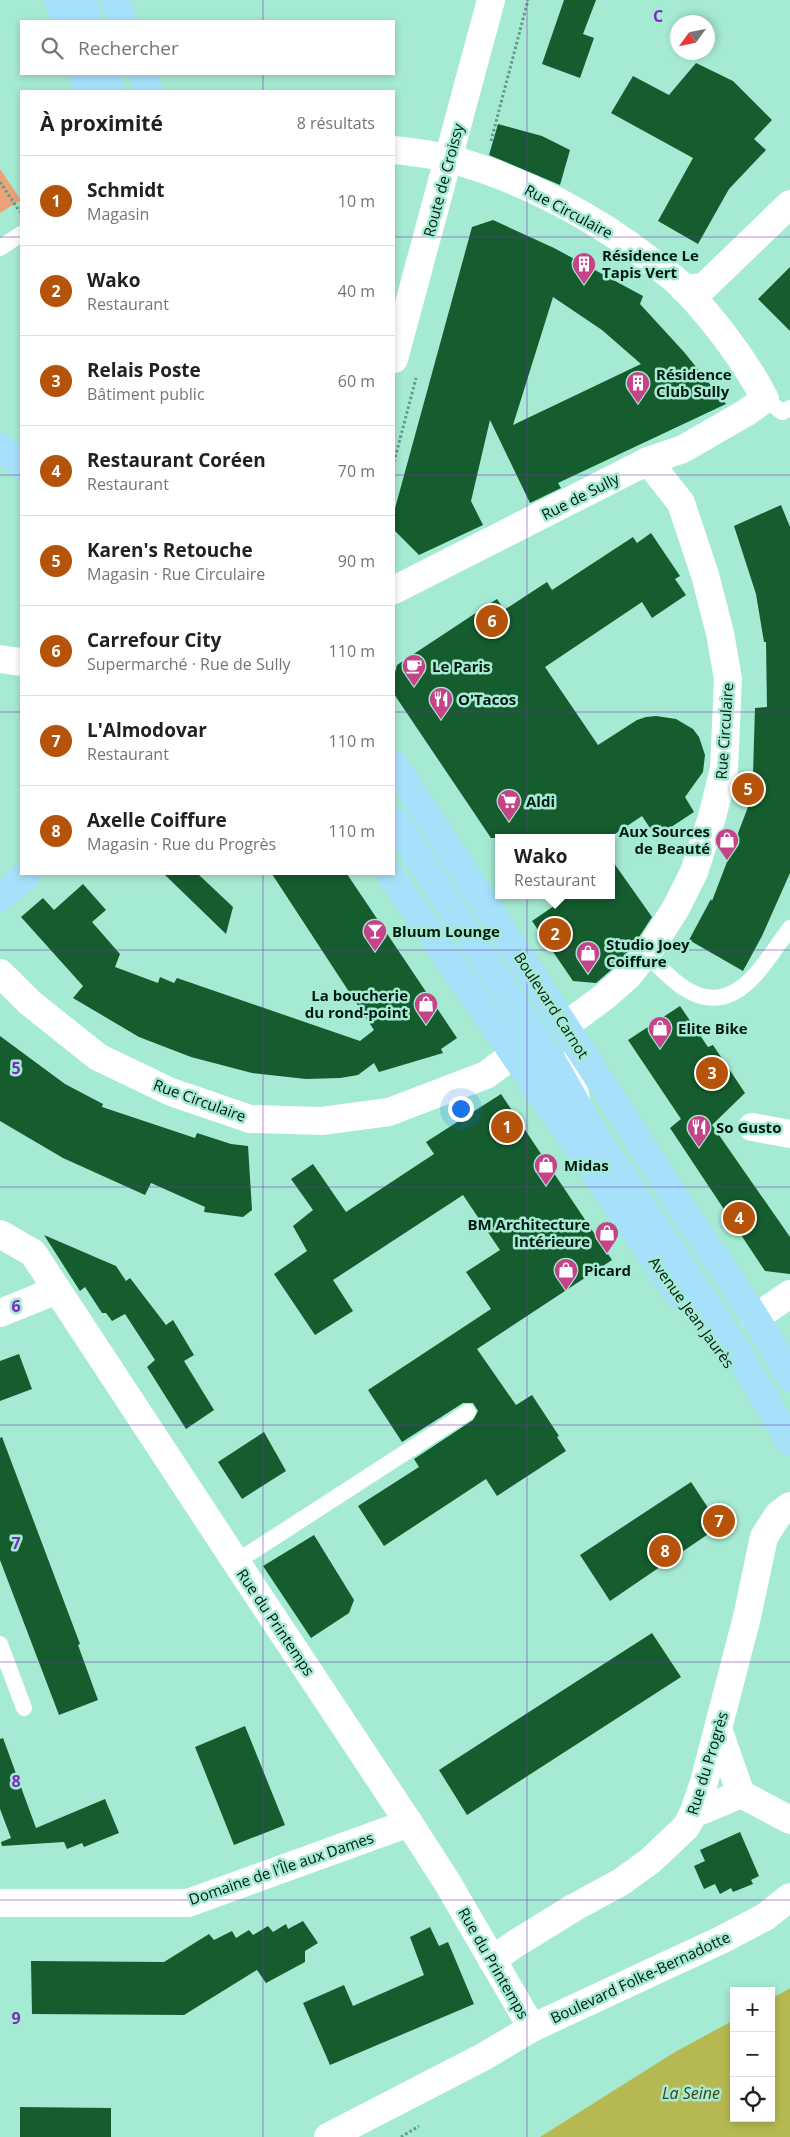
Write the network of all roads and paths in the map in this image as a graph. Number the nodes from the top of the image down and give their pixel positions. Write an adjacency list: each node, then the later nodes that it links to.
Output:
1 (59, 0): 7 (main road)
2 (83, 0): 8 (main road)
3 (98, 0): 9 (main road)
4 (114, 0): 10 (main road)
5 (491, 0): 22 (street, Route de Croissy)
6 (528, 0): 23 (path)
7 (66, 20)
8 (89, 20)
9 (104, 20)
10 (123, 20)
11 (82, 75): 16 (main road)
12 (96, 75): 17 (lane)
13 (105, 75): 18 (main road)
14 (121, 75): 19 (main road)
15 (143, 75): 20 (main road)
16 (88, 90)
17 (96, 90)
18 (111, 90)
19 (125, 90)
20 (149, 90)
21 (395, 150): 22 (street, Rue Circulaire)
22 (449, 159): 23 (street, Rue Circulaire); 30 (street, Route de Croissy)
23 (489, 173): 29 (street, Rue Circulaire)
24 (0, 182): 26 (path)
25 (790, 204): 29 (street)
26 (20, 212)
27 (20, 235): 28 (lane)
28 (0, 248)
29 (684, 288): 31 (street, Rue Circulaire)
30 (395, 355)
31 (765, 399): 32 (lane); 34 (street, Rue de Sully)
32 (790, 408)
33 (0, 448): 35 (main road)
34 (648, 461): 36 (street, Rue de Sully); 45 (street, Rue Circulaire)
35 (20, 464)
36 (395, 589)
37 (0, 659): 38 (street)
38 (20, 662)
39 (395, 767): 47 (main road, Boulevard Carnot)
40 (395, 822): 49 (main road)
41 (26, 875): 43 (main road)
42 (391, 875): 48 (main road)
43 (0, 898)
44 (790, 928): 45 (lane)
45 (646, 954): 47 (street, Rue Circulaire)
46 (0, 973): 48 (street, Rue Circulaire)
47 (566, 1025): 50 (lane); 57 (main road, Boulevard Carnot)
48 (513, 1055): 61 (main road, Avenue Jean Jaurès)
49 (555, 1066): 50 (main road); 61 (main road)
50 (582, 1099): 59 (main road)
51 (752, 1126): 52 (street)
52 (790, 1134)
53 (0, 1234): 54 (street, Rue du Printemps)
54 (57, 1290): 56 (street); 63 (street, Rue du Printemps)
55 (790, 1294): 57 (street)
56 (0, 1313)
57 (755, 1318): 58 (main road)
58 (790, 1378)
59 (790, 1393)
60 (468, 1412): 63 (lane)
61 (790, 1442)
62 (790, 1506): 66 (street, Rue du Progrès)
63 (236, 1562): 70 (street, Rue du Printemps)
64 (0, 1644): 65 (lane)
65 (24, 1708)
66 (718, 1729): 67 (street); 68 (street, Rue du Progrès)
67 (741, 1794): 68 (street); 69 (street)
68 (693, 1814): 73 (street, Rue du Progrès)
69 (790, 1820)
70 (409, 1823): 72 (street, Domaine de l'Île aux Dames); 73 (street, Rue du Printemps)
71 (790, 1897): 74 (street, Boulevard Folke-Bernadotte)
72 (0, 1903)
73 (492, 1960): 74 (street, Rue du Printemps)
74 (532, 2028): 75 (street, Boulevard Folke-Bernadotte)
75 (328, 2137)

